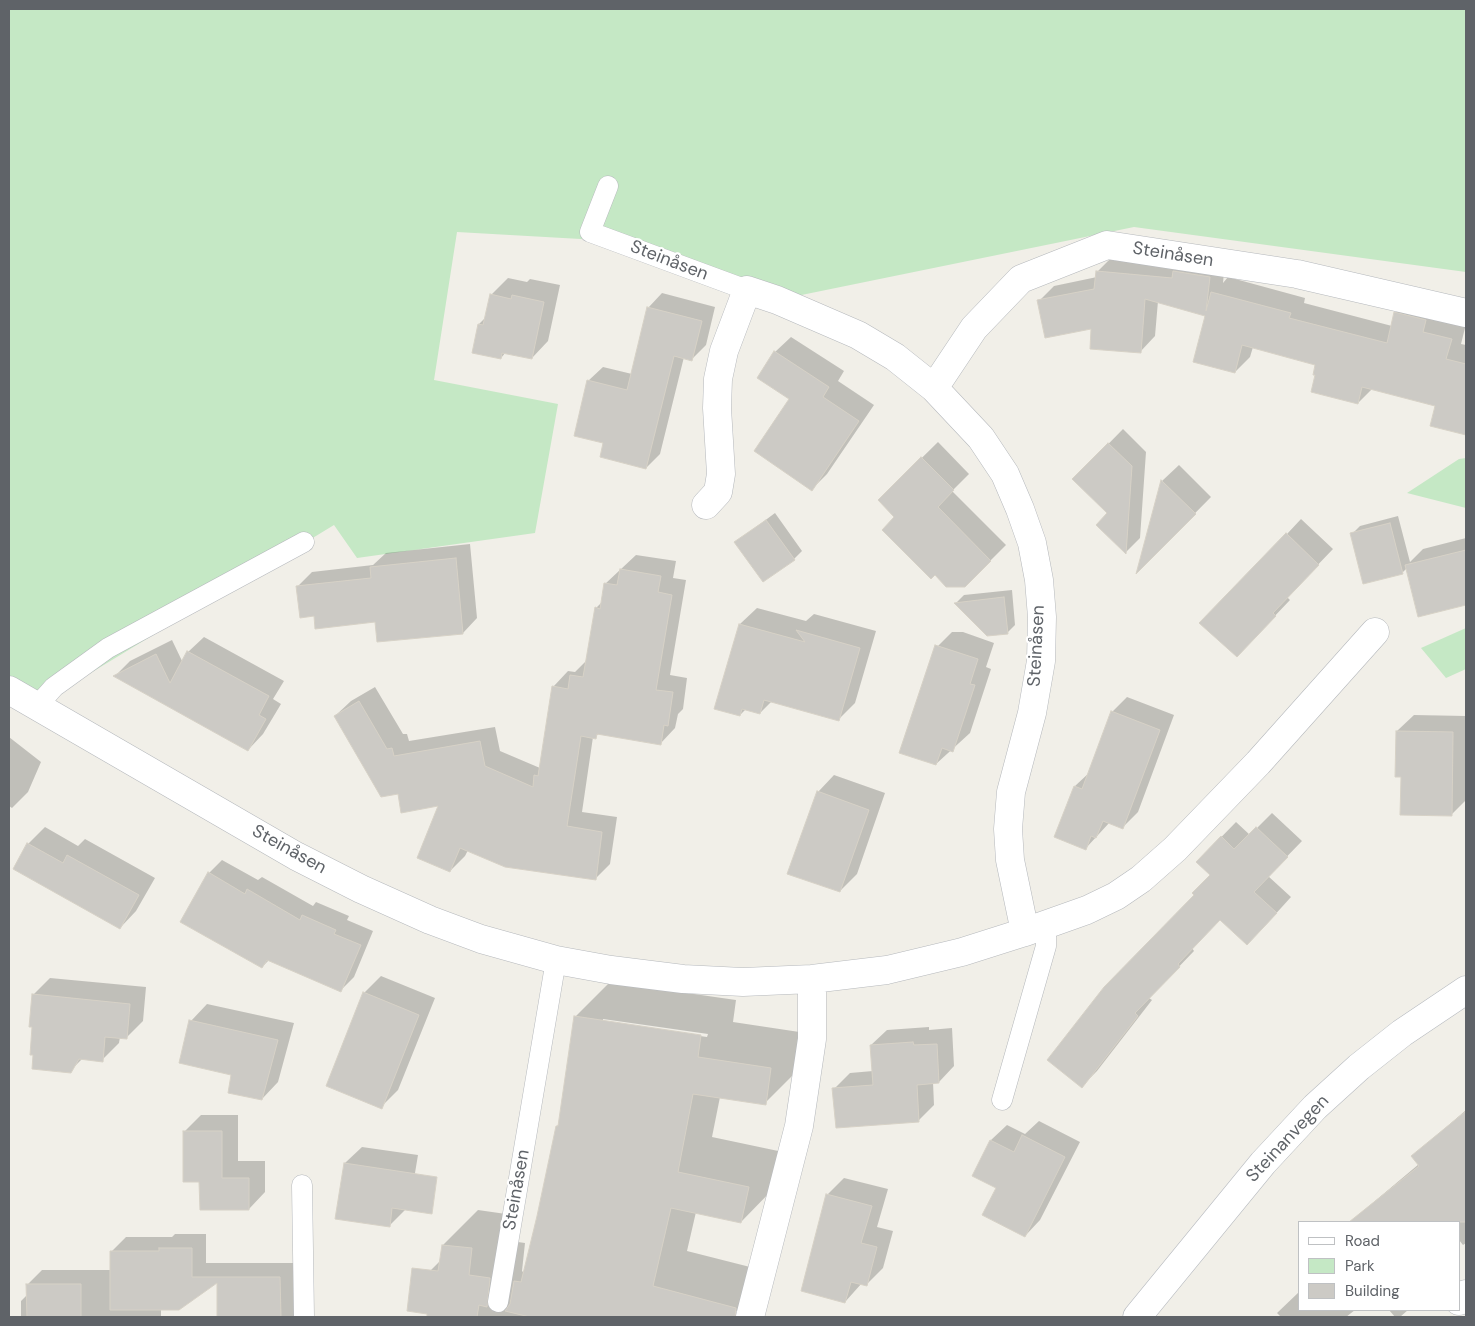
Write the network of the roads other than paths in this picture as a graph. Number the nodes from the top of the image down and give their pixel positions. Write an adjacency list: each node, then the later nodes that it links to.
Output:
1 (608, 186): 2 (lane, Steinåsen)
2 (747, 290): 4 (street, Steinåsen); 5 (street)
3 (1466, 313): 4 (street, Steinåsen)
4 (934, 388): 10 (street, Steinåsen)
5 (706, 505)
6 (304, 542): 9 (lane)
7 (1375, 632): 10 (street, Steinåsen)
8 (9, 690): 9 (street, Steinåsen)
9 (38, 705): 11 (street, Steinåsen)
10 (1036, 929): 12 (street, Steinåsen); 14 (lane)
11 (556, 960): 12 (street, Steinåsen); 16 (lane, Steinåsen)
12 (812, 979): 18 (street)
13 (1466, 990): 19 (street, Steinanvegen)
14 (1002, 1100)
15 (302, 1185): 17 (lane)
16 (498, 1302)
17 (304, 1317)
18 (750, 1317)
19 (1137, 1317)

